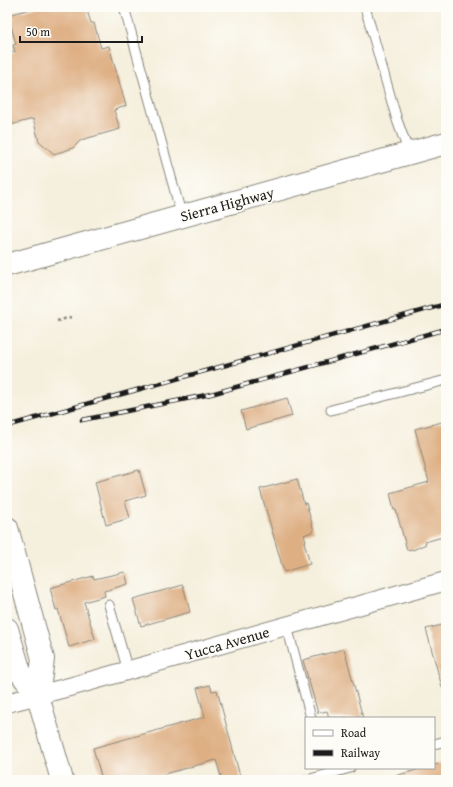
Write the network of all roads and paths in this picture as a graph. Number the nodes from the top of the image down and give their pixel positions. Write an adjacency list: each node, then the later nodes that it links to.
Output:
1 (124, 7): 7 (lane)
2 (365, 7): 4 (lane)
3 (446, 143): 4 (main road, Sierra Highway)
4 (409, 154): 7 (main road, Sierra Highway)
5 (10, 157): 6 (path)
6 (7, 160)
7 (182, 217): 8 (main road, Sierra Highway)
8 (7, 265)
9 (71, 317): 10 (path)
10 (57, 321)
11 (446, 380): 12 (lane)
12 (331, 410)
13 (7, 528): 19 (main road)
14 (446, 581): 16 (street, Yucca Avenue)
15 (109, 605): 18 (lane)
16 (287, 626): 18 (street, Yucca Avenue); 21 (lane)
17 (7, 629): 19 (main road)
18 (128, 671): 19 (street, Yucca Avenue)
19 (38, 696): 20 (street, Yucca Avenue); 26 (main road)
20 (7, 703)
21 (311, 717)
22 (446, 740): 23 (lane)
23 (435, 744)
24 (346, 769): 25 (lane)
25 (326, 774): 27 (lane)
26 (62, 780)
27 (307, 780)

